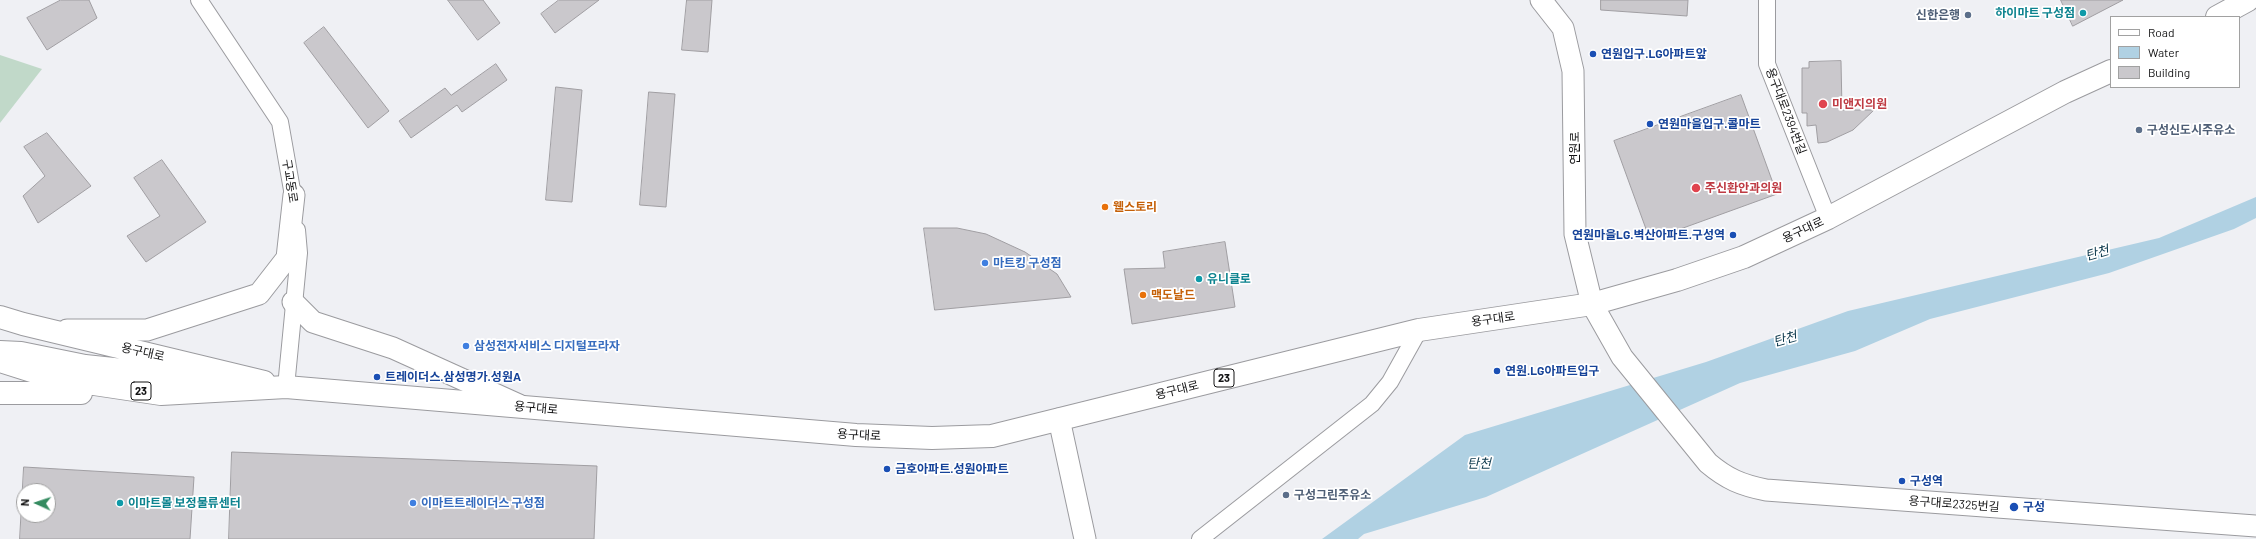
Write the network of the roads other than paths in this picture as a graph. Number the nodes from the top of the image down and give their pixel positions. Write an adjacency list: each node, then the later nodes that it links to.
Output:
1 (199, 0): 7 (street, 구교동로)
2 (1541, 0): 10 (street, 연원로)
3 (1767, 0): 8 (street, 용구대로2394번길)
4 (2248, 0): 5 (main road)
5 (2219, 16)
6 (2110, 71): 8 (main road, 용구대로 / 23)
7 (294, 195): 9 (street, 구교동로); 12 (street)
8 (1828, 218): 10 (main road, 용구대로 / 23)
9 (293, 302): 18 (street, 구교동로); 21 (street)
10 (1592, 304): 13 (main road, 용구대로 / 23); 23 (street, 용구대로2325번길)
11 (0, 317): 12 (main road, 용구대로 / 23)
12 (49, 330): 17 (main road, 용구대로 / 23)
13 (1418, 330): 22 (main road, 용구대로 / 23); 25 (street)
14 (0, 344): 17 (main road)
15 (0, 352): 18 (main road)
16 (0, 361): 20 (main road, 용구대로 / 23)
17 (186, 362): 18 (main road, 용구대로 / 23)
18 (286, 387): 20 (main road, 용구대로 / 23); 21 (main road, 용구대로 / 23)
19 (0, 393): 20 (main road)
20 (161, 394)
21 (525, 408): 22 (main road, 용구대로 / 23)
22 (1059, 419): 24 (street)
23 (2256, 526)
24 (1085, 539)
25 (1200, 539)

